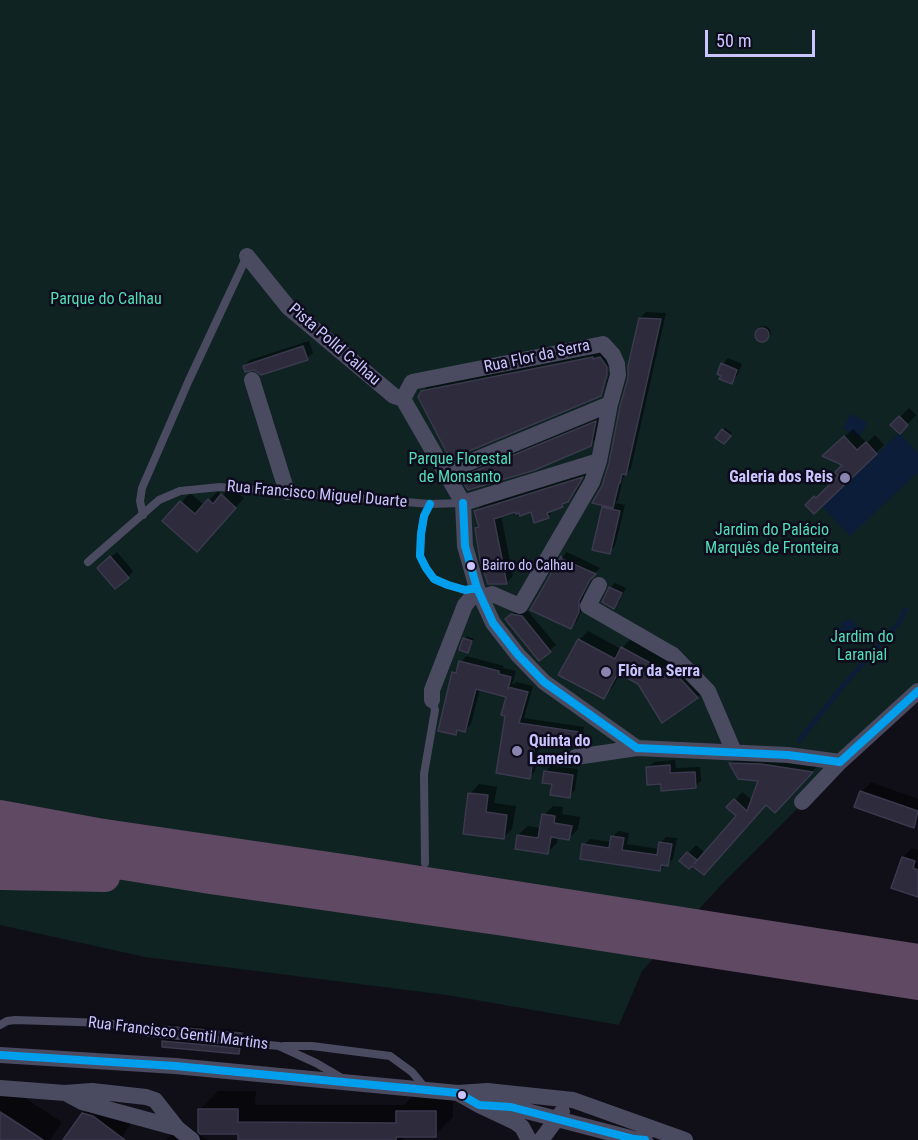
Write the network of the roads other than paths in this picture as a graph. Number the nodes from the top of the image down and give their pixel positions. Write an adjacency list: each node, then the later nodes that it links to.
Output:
1 (247, 256): 3 (street, Pista Polld Calhau); 10 (lane)
2 (252, 380): 7 (street)
3 (403, 399): 4 (street, Rua Flor da Serra); 6 (street)
4 (610, 404): 5 (street, Rua Flor da Serra); 6 (street)
5 (599, 461): 8 (street, Rua Francisco Miguel Duarte); 13 (street, Rua Flor da Serra)
6 (446, 472): 8 (street)
7 (287, 492): 9 (lane, Rua Francisco Miguel Duarte); 10 (lane, Rua Francisco Miguel Duarte)
8 (462, 503): 9 (lane, Rua Francisco Miguel Duarte); 13 (street)
9 (430, 504): 13 (lane)
10 (143, 515): 11 (lane, Rua Francisco Miguel Duarte)
11 (88, 562)
12 (598, 585): 17 (street)
13 (479, 594): 15 (street); 16 (street)
14 (918, 691): 19 (street)
15 (432, 700): 23 (lane)
16 (637, 748): 17 (street); 18 (street)
17 (734, 752): 19 (street)
18 (576, 757)
19 (840, 762): 20 (street)
20 (802, 802)
21 (0, 815): 26 (highway)
22 (0, 845): 25 (highway)
23 (424, 863)
24 (0, 875): 25 (highway)
25 (210, 879): 27 (highway)
26 (918, 959)
27 (918, 985)
28 (0, 1025): 29 (lane, Rua Francisco Gentil Martins)
29 (279, 1046): 31 (lane, Rua Francisco Gentil Martins); 33 (lane)
30 (0, 1055): 31 (street, Rua Francisco Gentil Martins)
31 (348, 1082): 33 (street, Rua Francisco Gentil Martins)
32 (0, 1088): 34 (street)
33 (426, 1089): 35 (street, Rua Francisco Gentil Martins)
34 (65, 1093): 39 (street); 39 (street)
35 (458, 1093): 36 (street, Rua Francisco Gentil Martins); 37 (street)
36 (479, 1105): 38 (street, Rua Francisco Gentil Martins); 41 (street, Rua Francisco Gentil Martins)
37 (594, 1108): 38 (street); 44 (street)
38 (556, 1119): 42 (street); 43 (street, Rua Francisco Gentil Martins)
39 (177, 1128): 40 (street)
40 (192, 1140)
41 (528, 1140)
42 (541, 1140)
43 (645, 1140)
44 (685, 1140)

